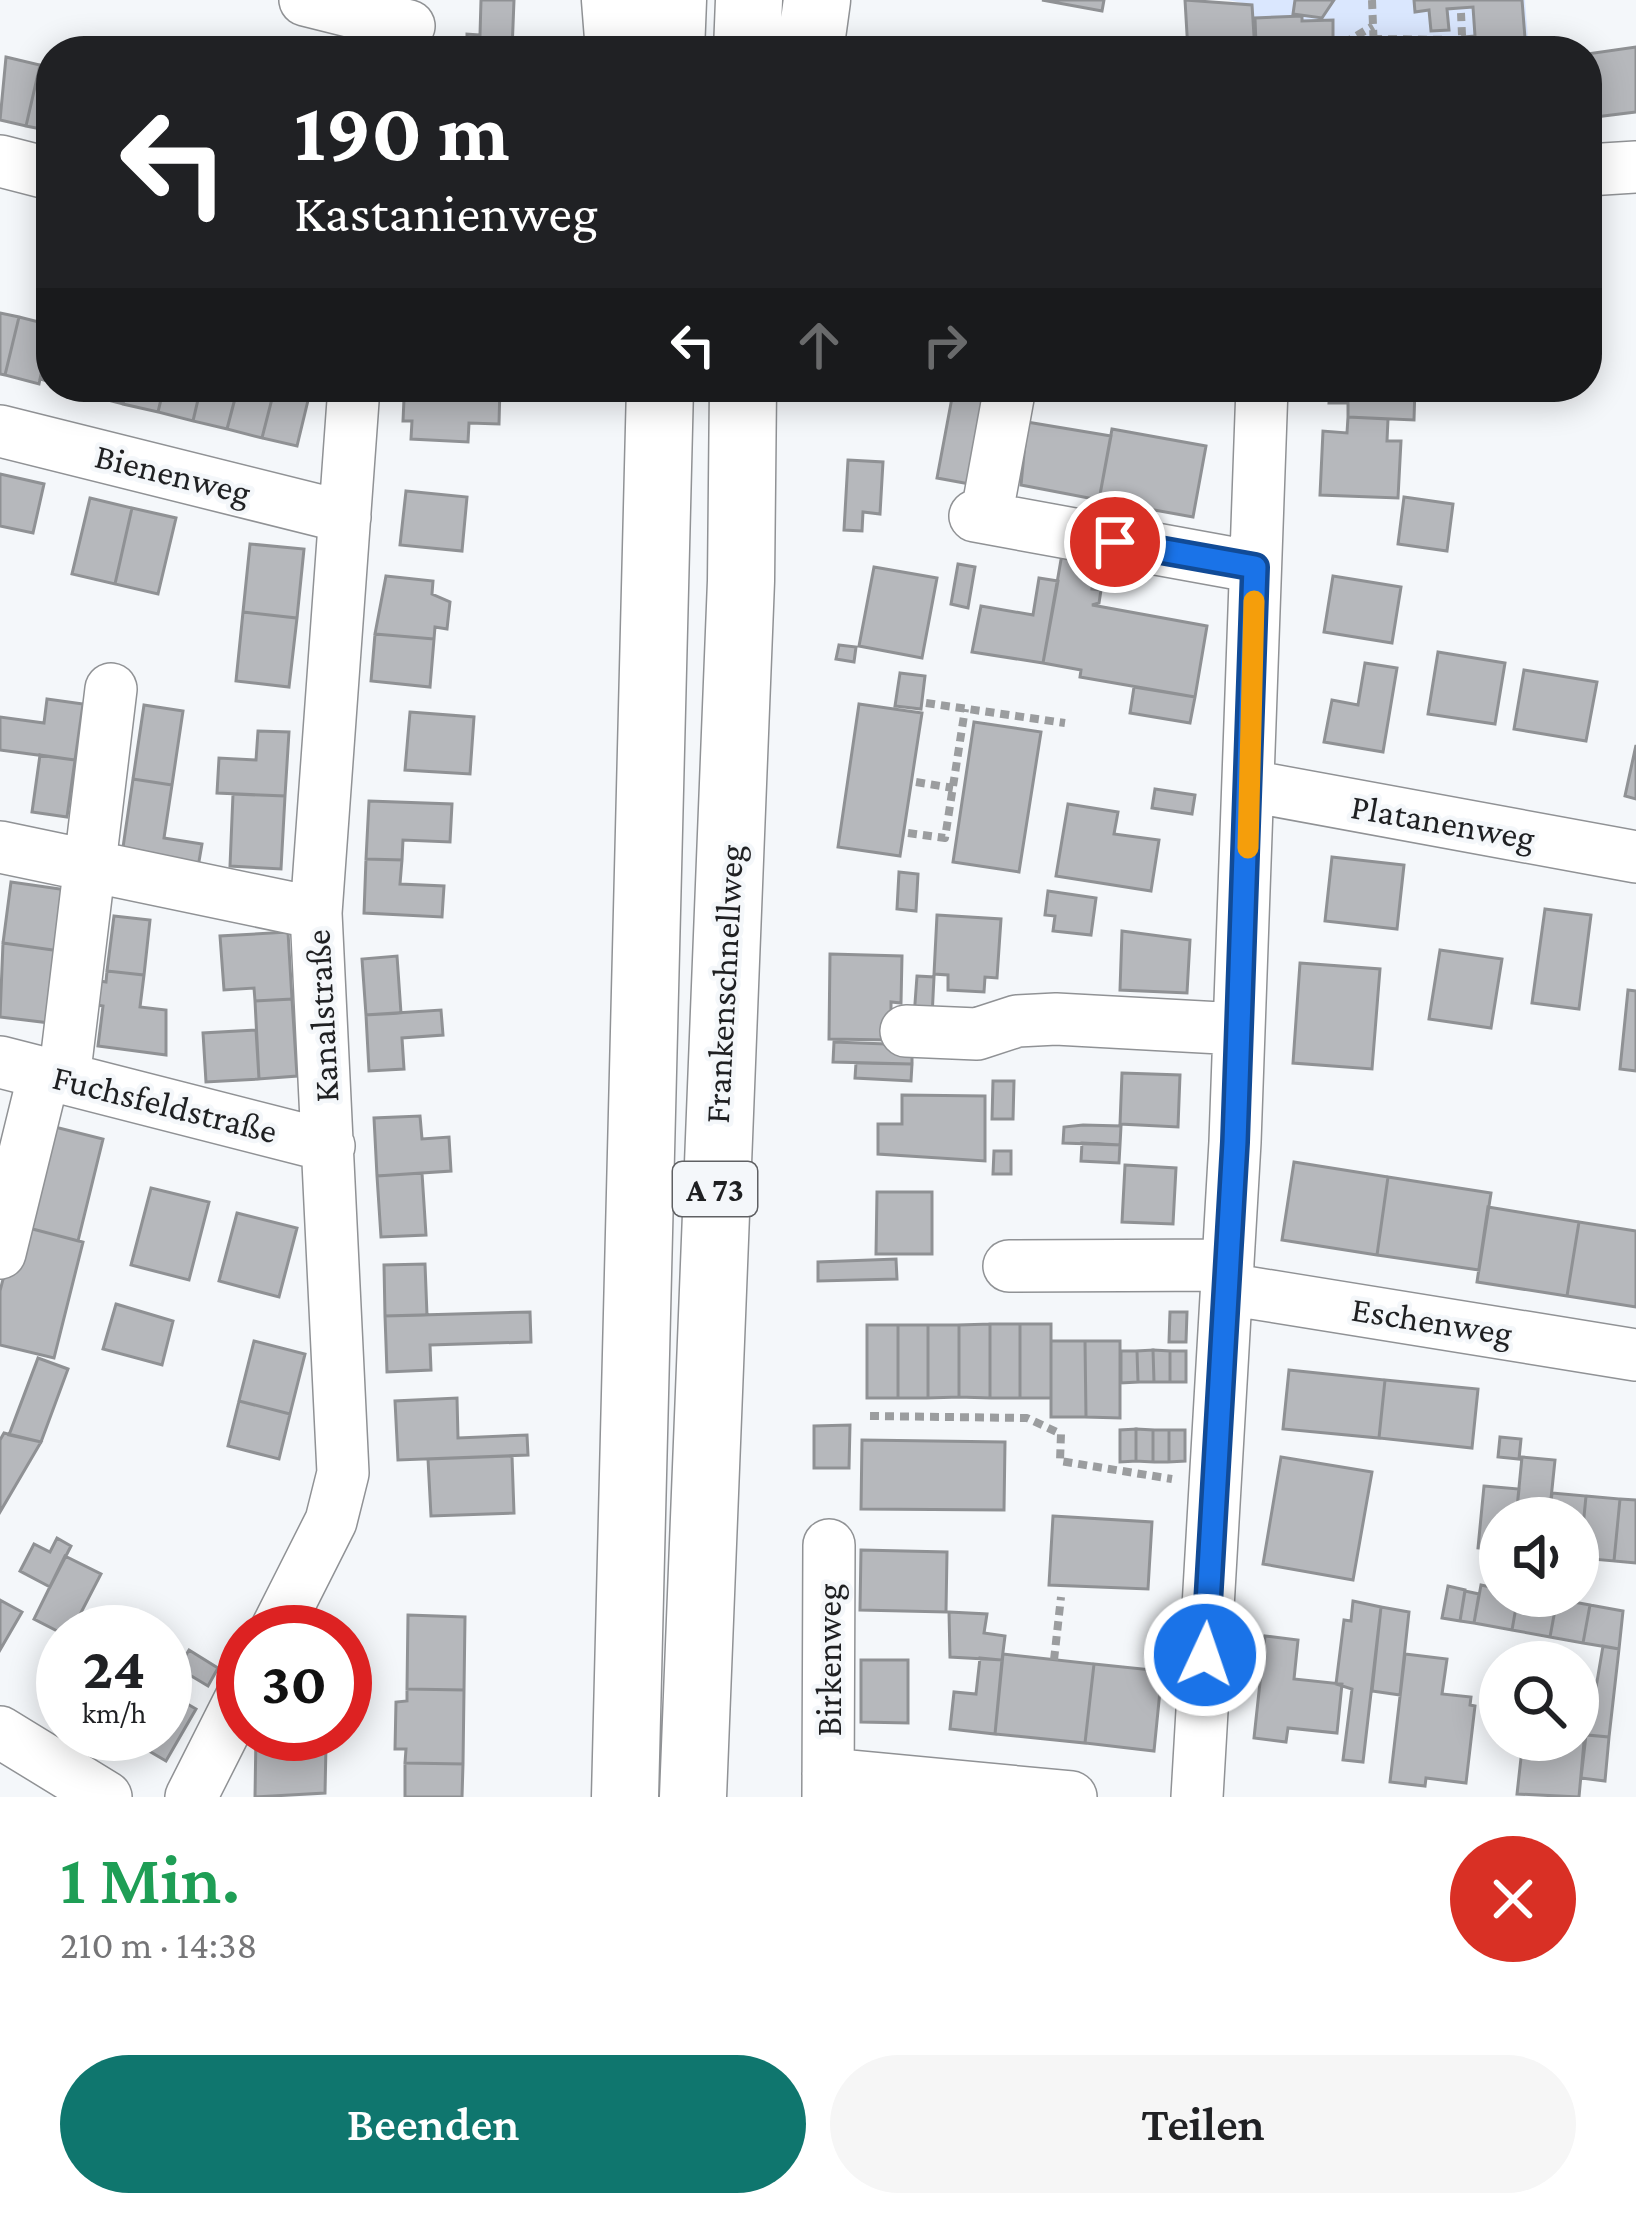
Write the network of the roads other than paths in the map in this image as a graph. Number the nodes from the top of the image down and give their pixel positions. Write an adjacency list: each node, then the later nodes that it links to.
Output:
1 (305, 0): 6 (street)
2 (615, 0): 7 (highway)
3 (673, 0): 8 (highway)
4 (749, 0): 9 (highway)
5 (817, 0): 10 (highway)
6 (409, 26)
7 (618, 36)
8 (672, 36)
9 (748, 36)
10 (812, 36)
11 (0, 161): 14 (street)
12 (1636, 166): 13 (street)
13 (1602, 169)
14 (36, 170)
15 (354, 402): 23 (street, Kanalstraße)
16 (630, 402): 26 (highway)
17 (659, 402): 26 (highway, Frankenschnellweg / A 73)
18 (743, 402): 25 (highway, Frankenschnellweg / A 73)
19 (772, 402): 25 (highway)
20 (1007, 402): 24 (street)
21 (1261, 402): 24 (street)
22 (0, 431): 23 (street, Bienenweg)
23 (345, 517): 32 (street, Kanalstraße)
24 (1255, 567): 28 (street)
25 (742, 581): 49 (highway, Frankenschnellweg / A 73)
26 (651, 639): 48 (highway, Frankenschnellweg / A 73)
27 (111, 689): 31 (street)
28 (1250, 786): 30 (street, Platanenweg); 33 (street)
29 (0, 847): 31 (street)
30 (1636, 857)
31 (92, 871): 32 (street); 35 (street)
32 (316, 913): 36 (street, Kanalstraße)
33 (1239, 1029): 34 (street); 39 (street)
34 (906, 1031)
35 (36, 1072): 36 (street, Fuchsfeldstraße); 37 (street)
36 (329, 1147): 42 (street, Kanalstraße)
37 (0, 1253)
38 (1009, 1266): 39 (street, Eschenweg)
39 (1228, 1276): 40 (street, Eschenweg); 51 (street)
40 (1636, 1355)
41 (829, 1545): 45 (street, Birkenweg)
42 (288, 1605)
43 (0, 1732): 46 (street)
44 (216, 1747): 47 (street)
45 (828, 1786): 50 (street, Birkenweg)
46 (106, 1797)
47 (191, 1797)
48 (625, 1797)
49 (693, 1797)
50 (1071, 1797)
51 (1197, 1797)

